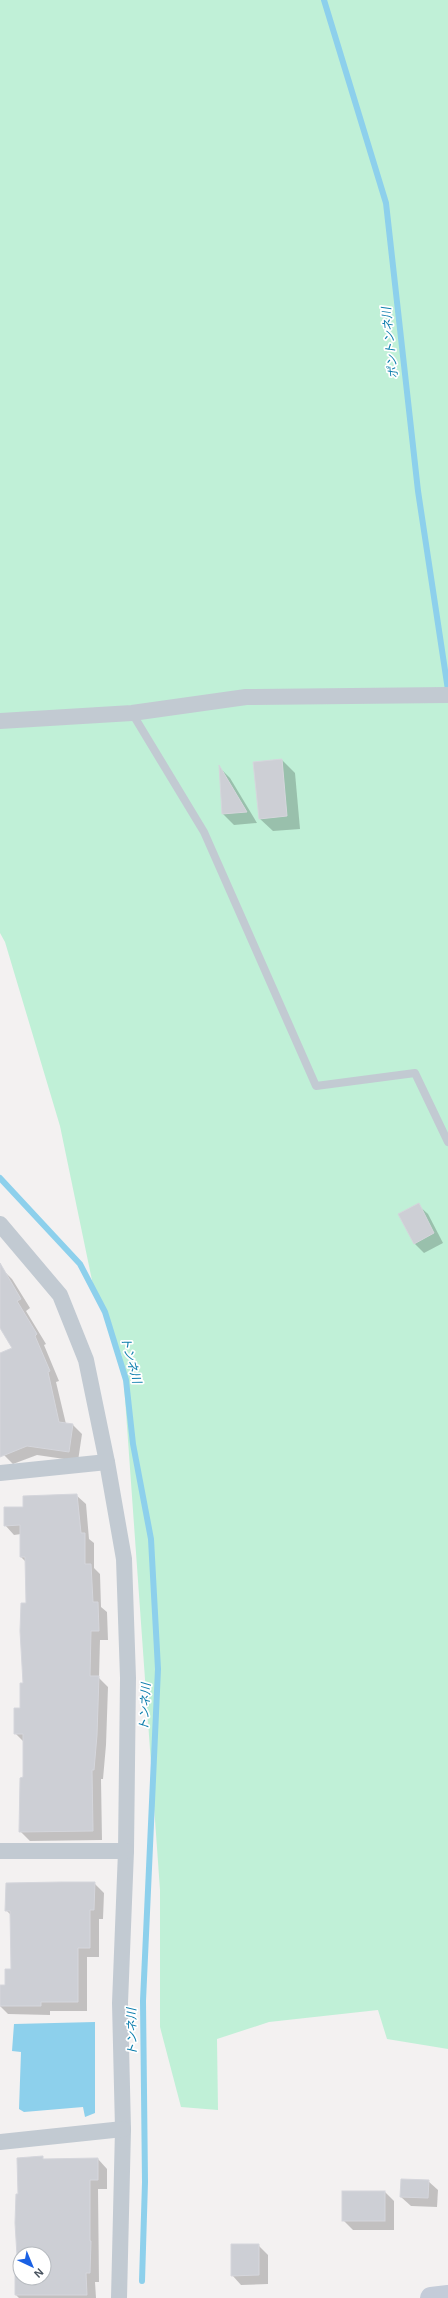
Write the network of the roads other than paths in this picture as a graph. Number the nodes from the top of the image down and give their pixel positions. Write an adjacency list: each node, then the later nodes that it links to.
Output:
1 (448, 695): 2 (street)
2 (132, 713): 3 (street); 4 (lane)
3 (0, 721)
4 (448, 1142)
5 (0, 1224): 6 (street)
6 (107, 1462): 7 (street); 9 (street)
7 (0, 1473)
8 (0, 1851): 9 (street)
9 (126, 1851): 10 (street)
10 (123, 2129): 11 (street); 13 (street)
11 (0, 2142)
12 (448, 2296): 14 (street)
13 (118, 2298)
14 (431, 2298)

